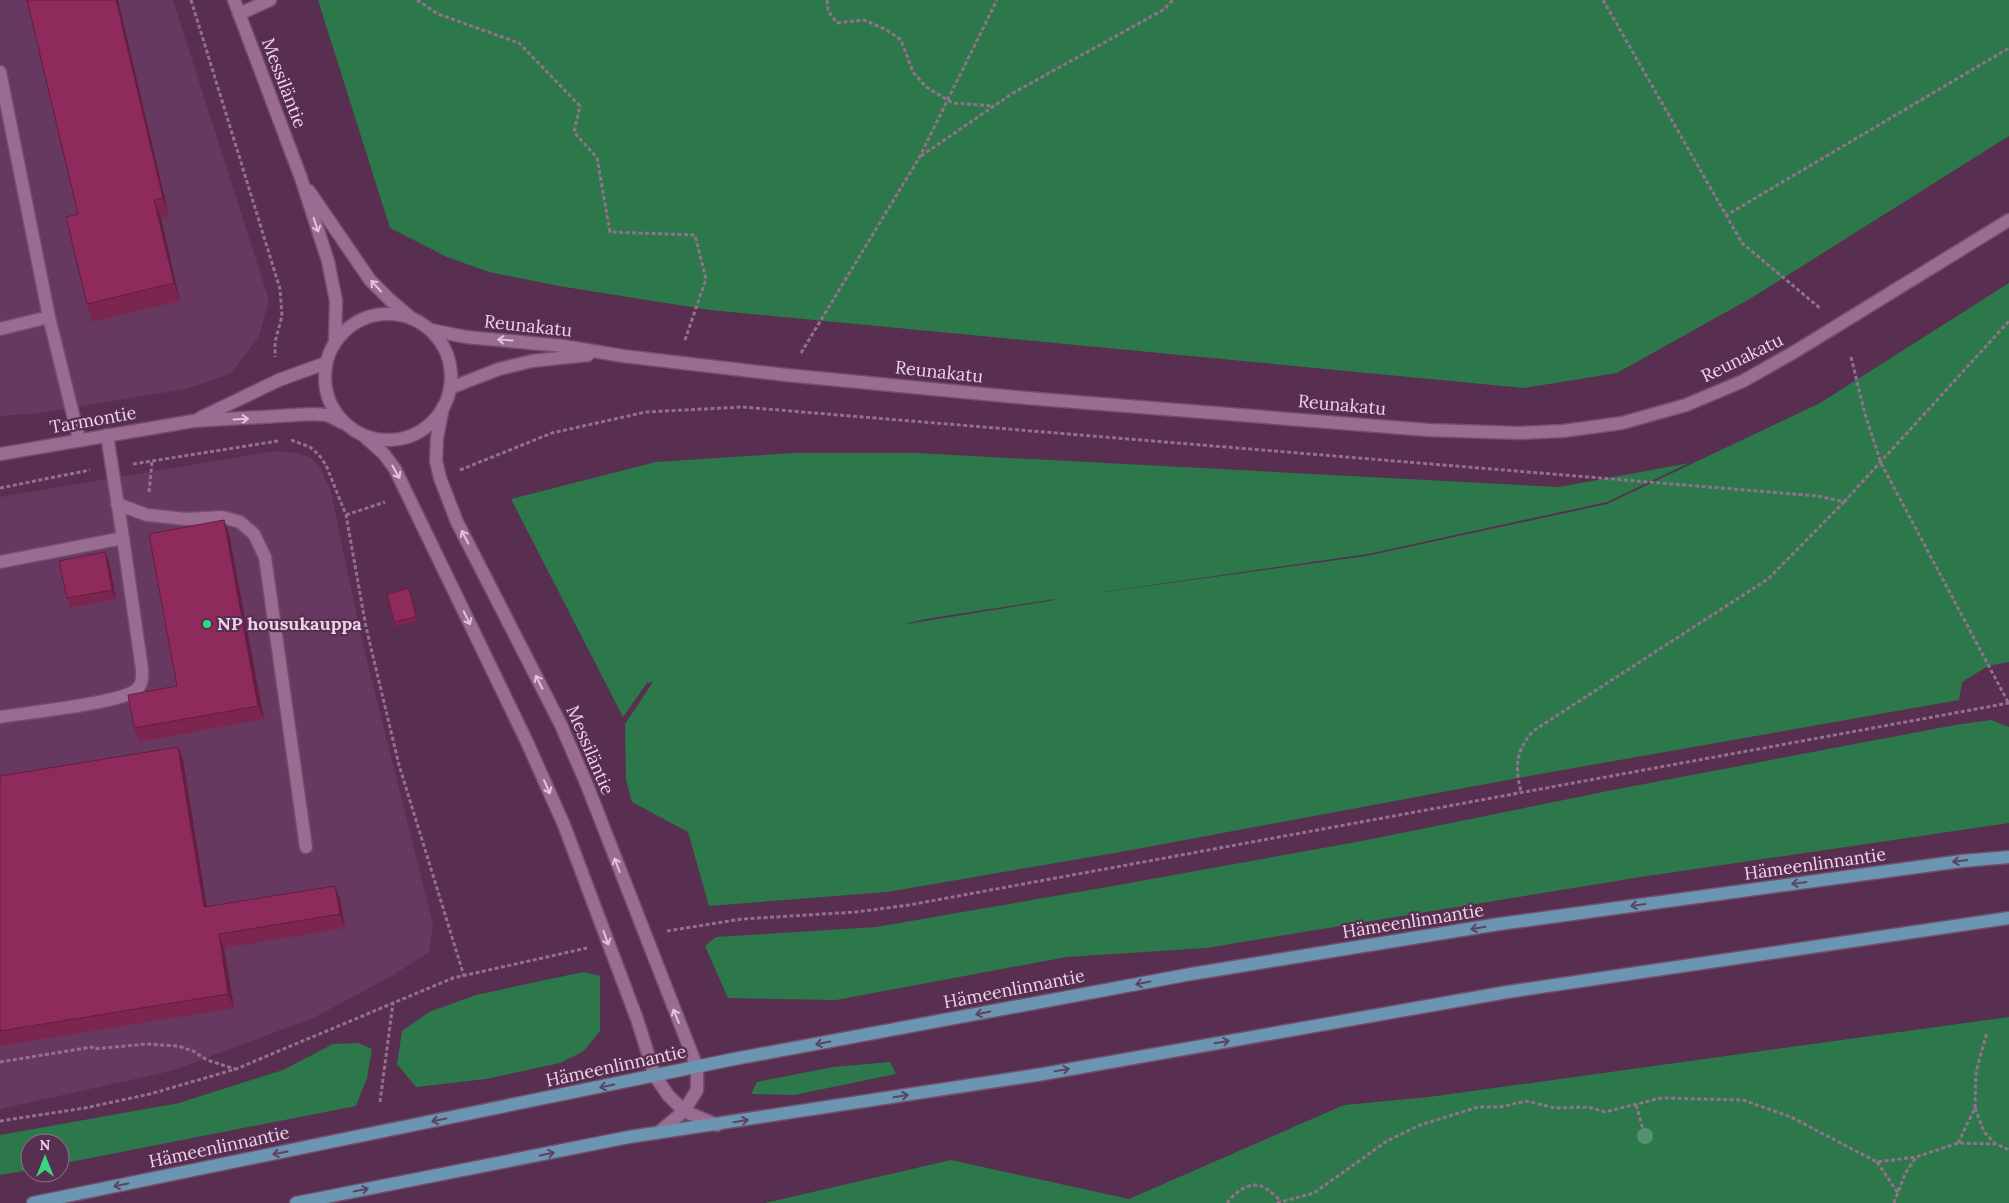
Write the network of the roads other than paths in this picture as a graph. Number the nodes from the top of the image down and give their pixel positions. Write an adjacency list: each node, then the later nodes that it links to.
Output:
1 (234, 0): 3 (street, Messiläntie)
2 (270, 0): 3 (street)
3 (240, 14): 5 (street, Messiläntie)
4 (0, 72): 7 (street)
5 (301, 178): 8 (street, Messiläntie, one-way to 5); 11 (street, Messiläntie, one-way to 11)
6 (2009, 220): 12 (street, Reunakatu)
7 (49, 317): 9 (street); 20 (street)
8 (412, 318): 10 (street); 11 (street)
9 (0, 330)
10 (431, 330): 12 (street, Reunakatu, one-way to 10); 14 (street)
11 (335, 342): 13 (street)
12 (622, 356): 14 (street, Reunakatu)
13 (326, 363): 16 (street, Tarmontie); 17 (street)
14 (450, 388): 15 (street)
15 (443, 407): 19 (street); 29 (street, Messiläntie, one-way to 15)
16 (193, 421): 17 (street, Tarmontie, one-way to 17); 18 (street, Tarmontie)
17 (345, 424): 19 (street)
18 (106, 434): 20 (street, Tarmontie); 22 (street)
19 (364, 436): 30 (street, one-way to 30)
20 (79, 439): 21 (street, Tarmontie)
21 (0, 454)
22 (117, 504): 23 (street); 26 (street)
23 (122, 538): 24 (street); 25 (street)
24 (0, 562)
25 (0, 717)
26 (306, 847)
27 (2009, 857): 29 (main road, Hämeenlinnantie, one-way to 29)
28 (2009, 918): 32 (main road, one-way to 28)
29 (697, 1067): 30 (main road, Hämeenlinnantie); 31 (street, Messiläntie)
30 (655, 1076): 31 (street); 34 (main road, Hämeenlinnantie, one-way to 34)
31 (684, 1111): 32 (street); 33 (street, Messiläntie)
32 (717, 1125): 33 (main road)
33 (658, 1133): 35 (main road, one-way to 33)
34 (33, 1203)
35 (296, 1203)

